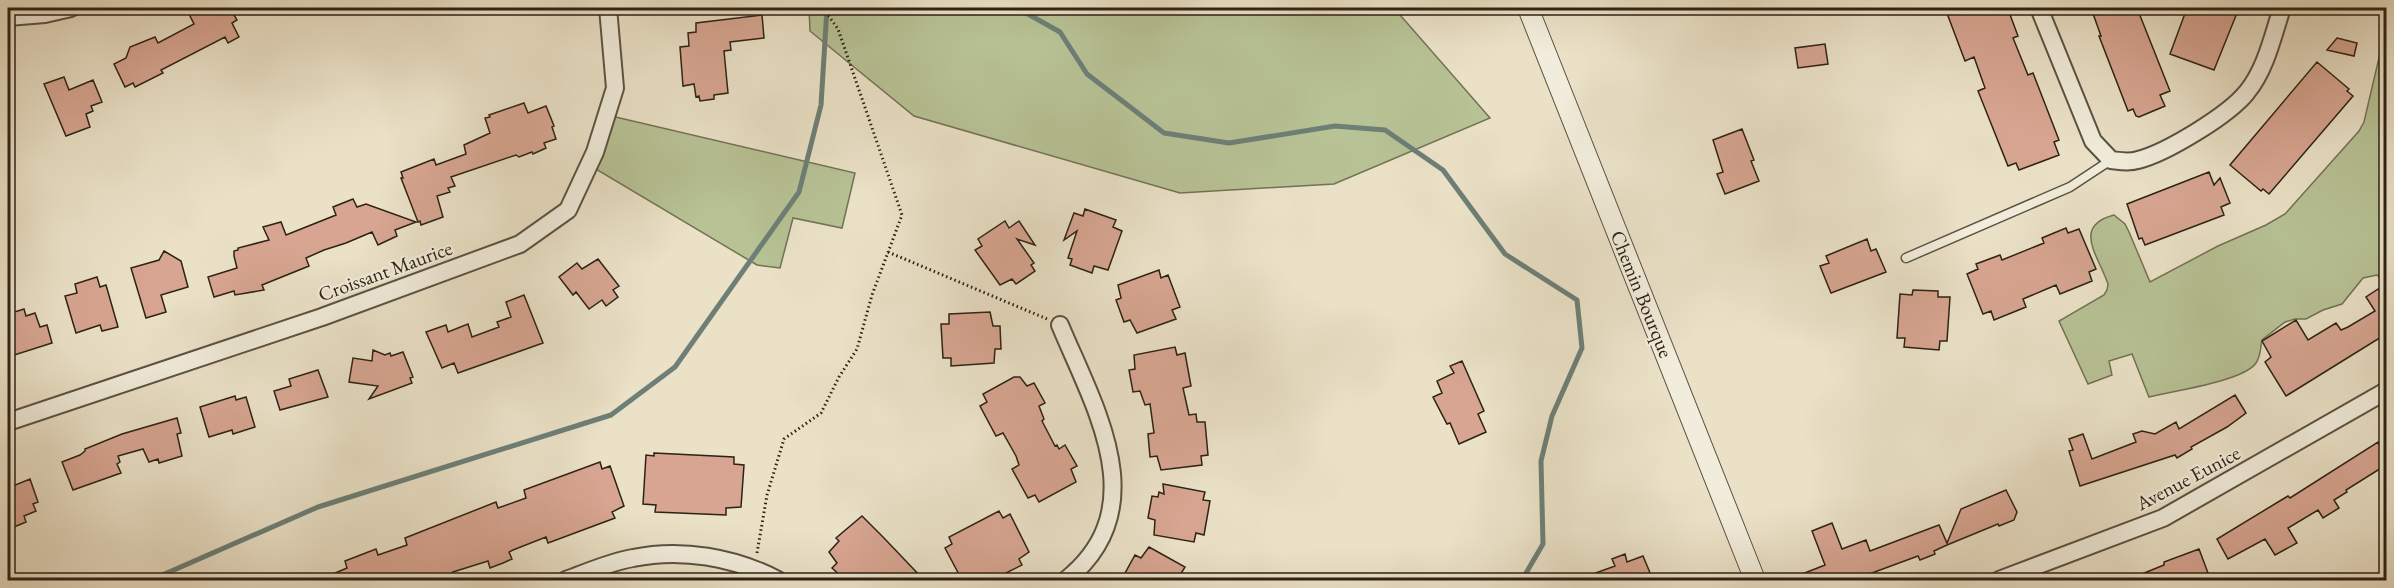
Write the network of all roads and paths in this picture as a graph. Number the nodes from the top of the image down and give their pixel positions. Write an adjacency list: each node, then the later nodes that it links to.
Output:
1 (71, 8): 7 (street)
2 (608, 8): 13 (street, Croissant Maurice)
3 (823, 8): 9 (path)
4 (1528, 8): 18 (street, Chemin Bourque)
5 (2039, 8): 8 (street)
6 (2282, 8): 8 (street)
7 (8, 17)
8 (2111, 160): 10 (lane)
9 (888, 252): 11 (path); 14 (path)
10 (1906, 258)
11 (1060, 325): 17 (street)
12 (2386, 391): 19 (street, Avenue Eunice)
13 (8, 422)
14 (754, 569): 15 (street); 16 (street)
15 (567, 580)
16 (778, 580)
17 (1066, 580)
18 (1755, 580)
19 (1999, 580)

